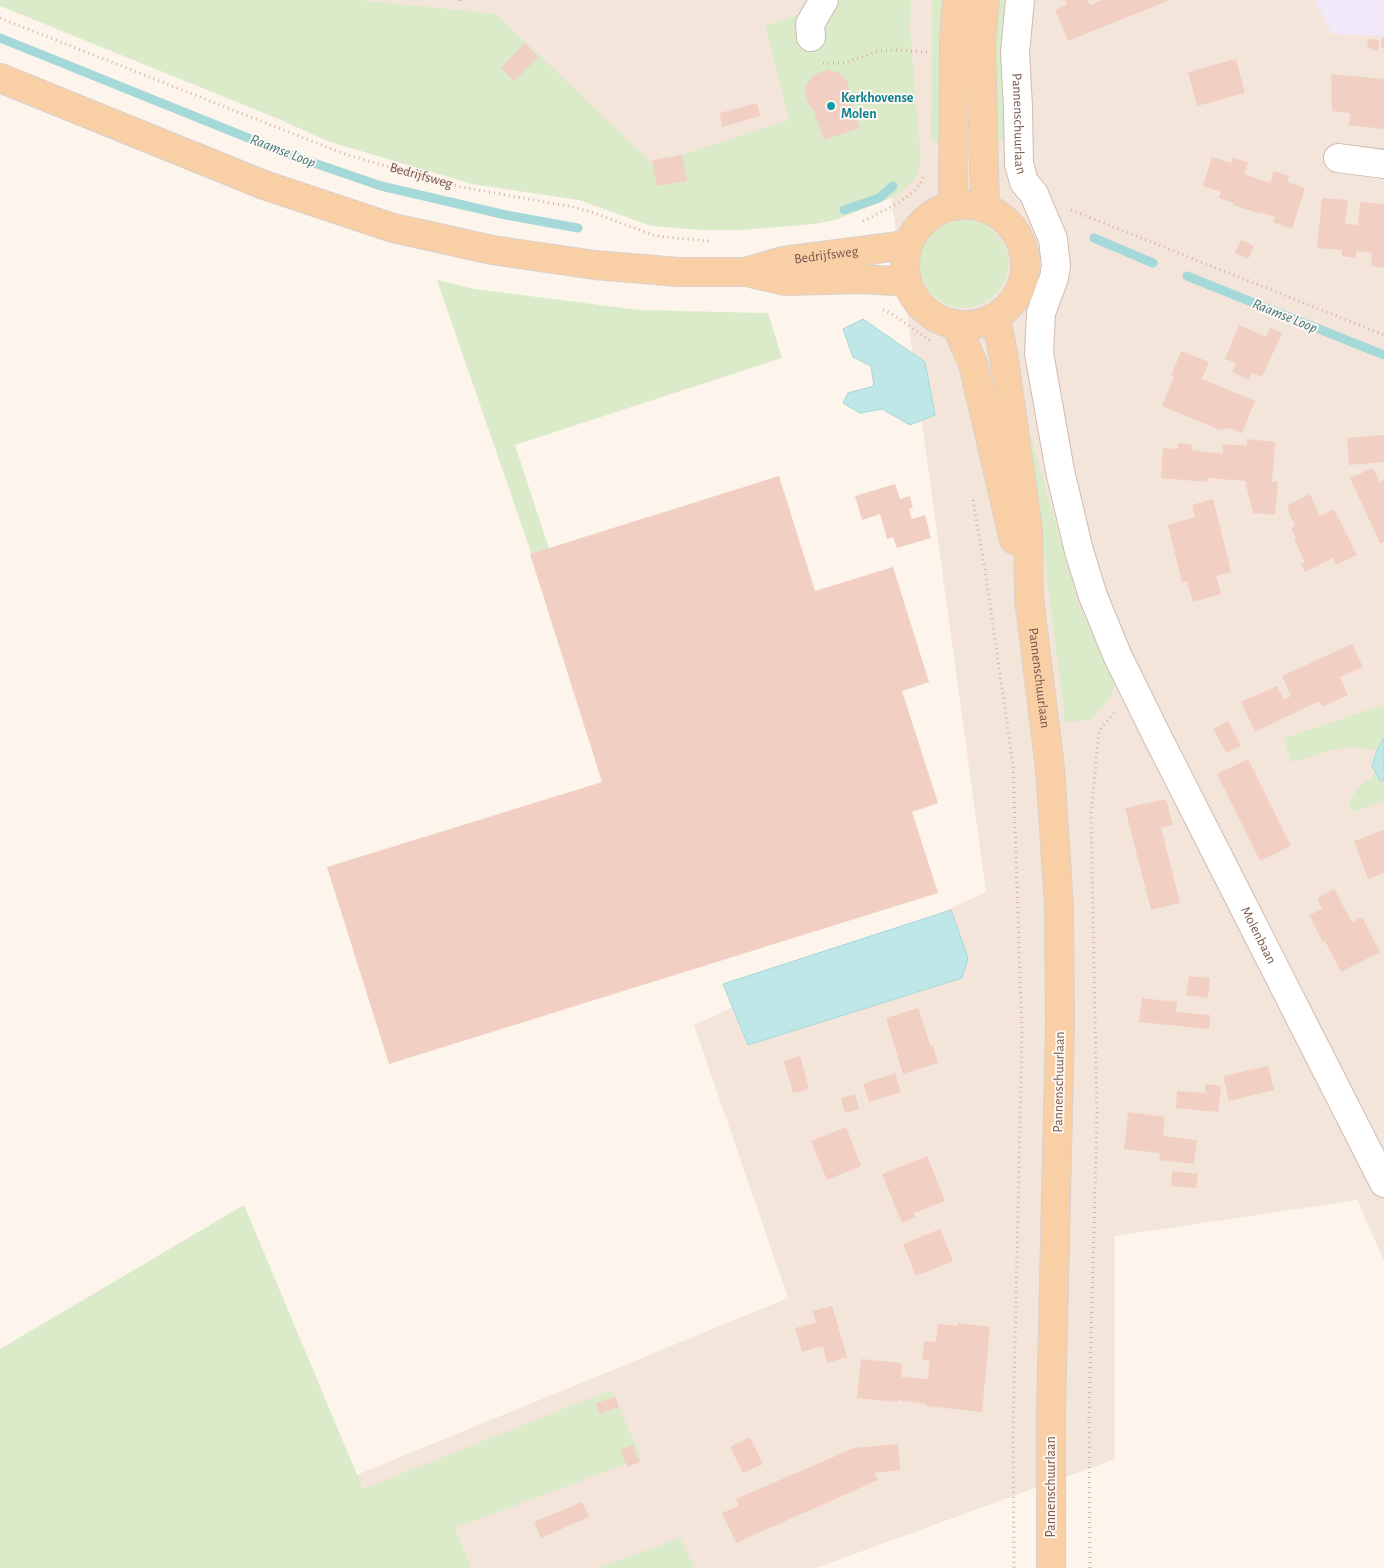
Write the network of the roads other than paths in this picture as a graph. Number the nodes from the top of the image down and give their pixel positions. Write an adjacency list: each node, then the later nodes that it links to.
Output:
1 (824, 0): 5 (street)
2 (956, 0): 9 (main road)
3 (985, 0): 10 (main road)
4 (1020, 0): 11 (street, Pannenschuurlaan)
5 (811, 37)
6 (0, 78): 13 (main road, Bedrijfsweg)
7 (1338, 158): 8 (street)
8 (1384, 164)
9 (953, 206): 10 (main road); 12 (main road)
10 (985, 208): 15 (main road)
11 (1053, 239): 18 (street, Molenbaan)
12 (907, 246): 13 (main road, Bedrijfsweg); 14 (main road)
13 (746, 272): 14 (main road, Bedrijfsweg)
14 (907, 282): 16 (main road)
15 (996, 317): 16 (main road); 17 (main road, Pannenschuurlaan)
16 (956, 325): 17 (main road, Pannenschuurlaan)
17 (1029, 598): 19 (main road, Pannenschuurlaan)
18 (1384, 1183)
19 (1051, 1568)

